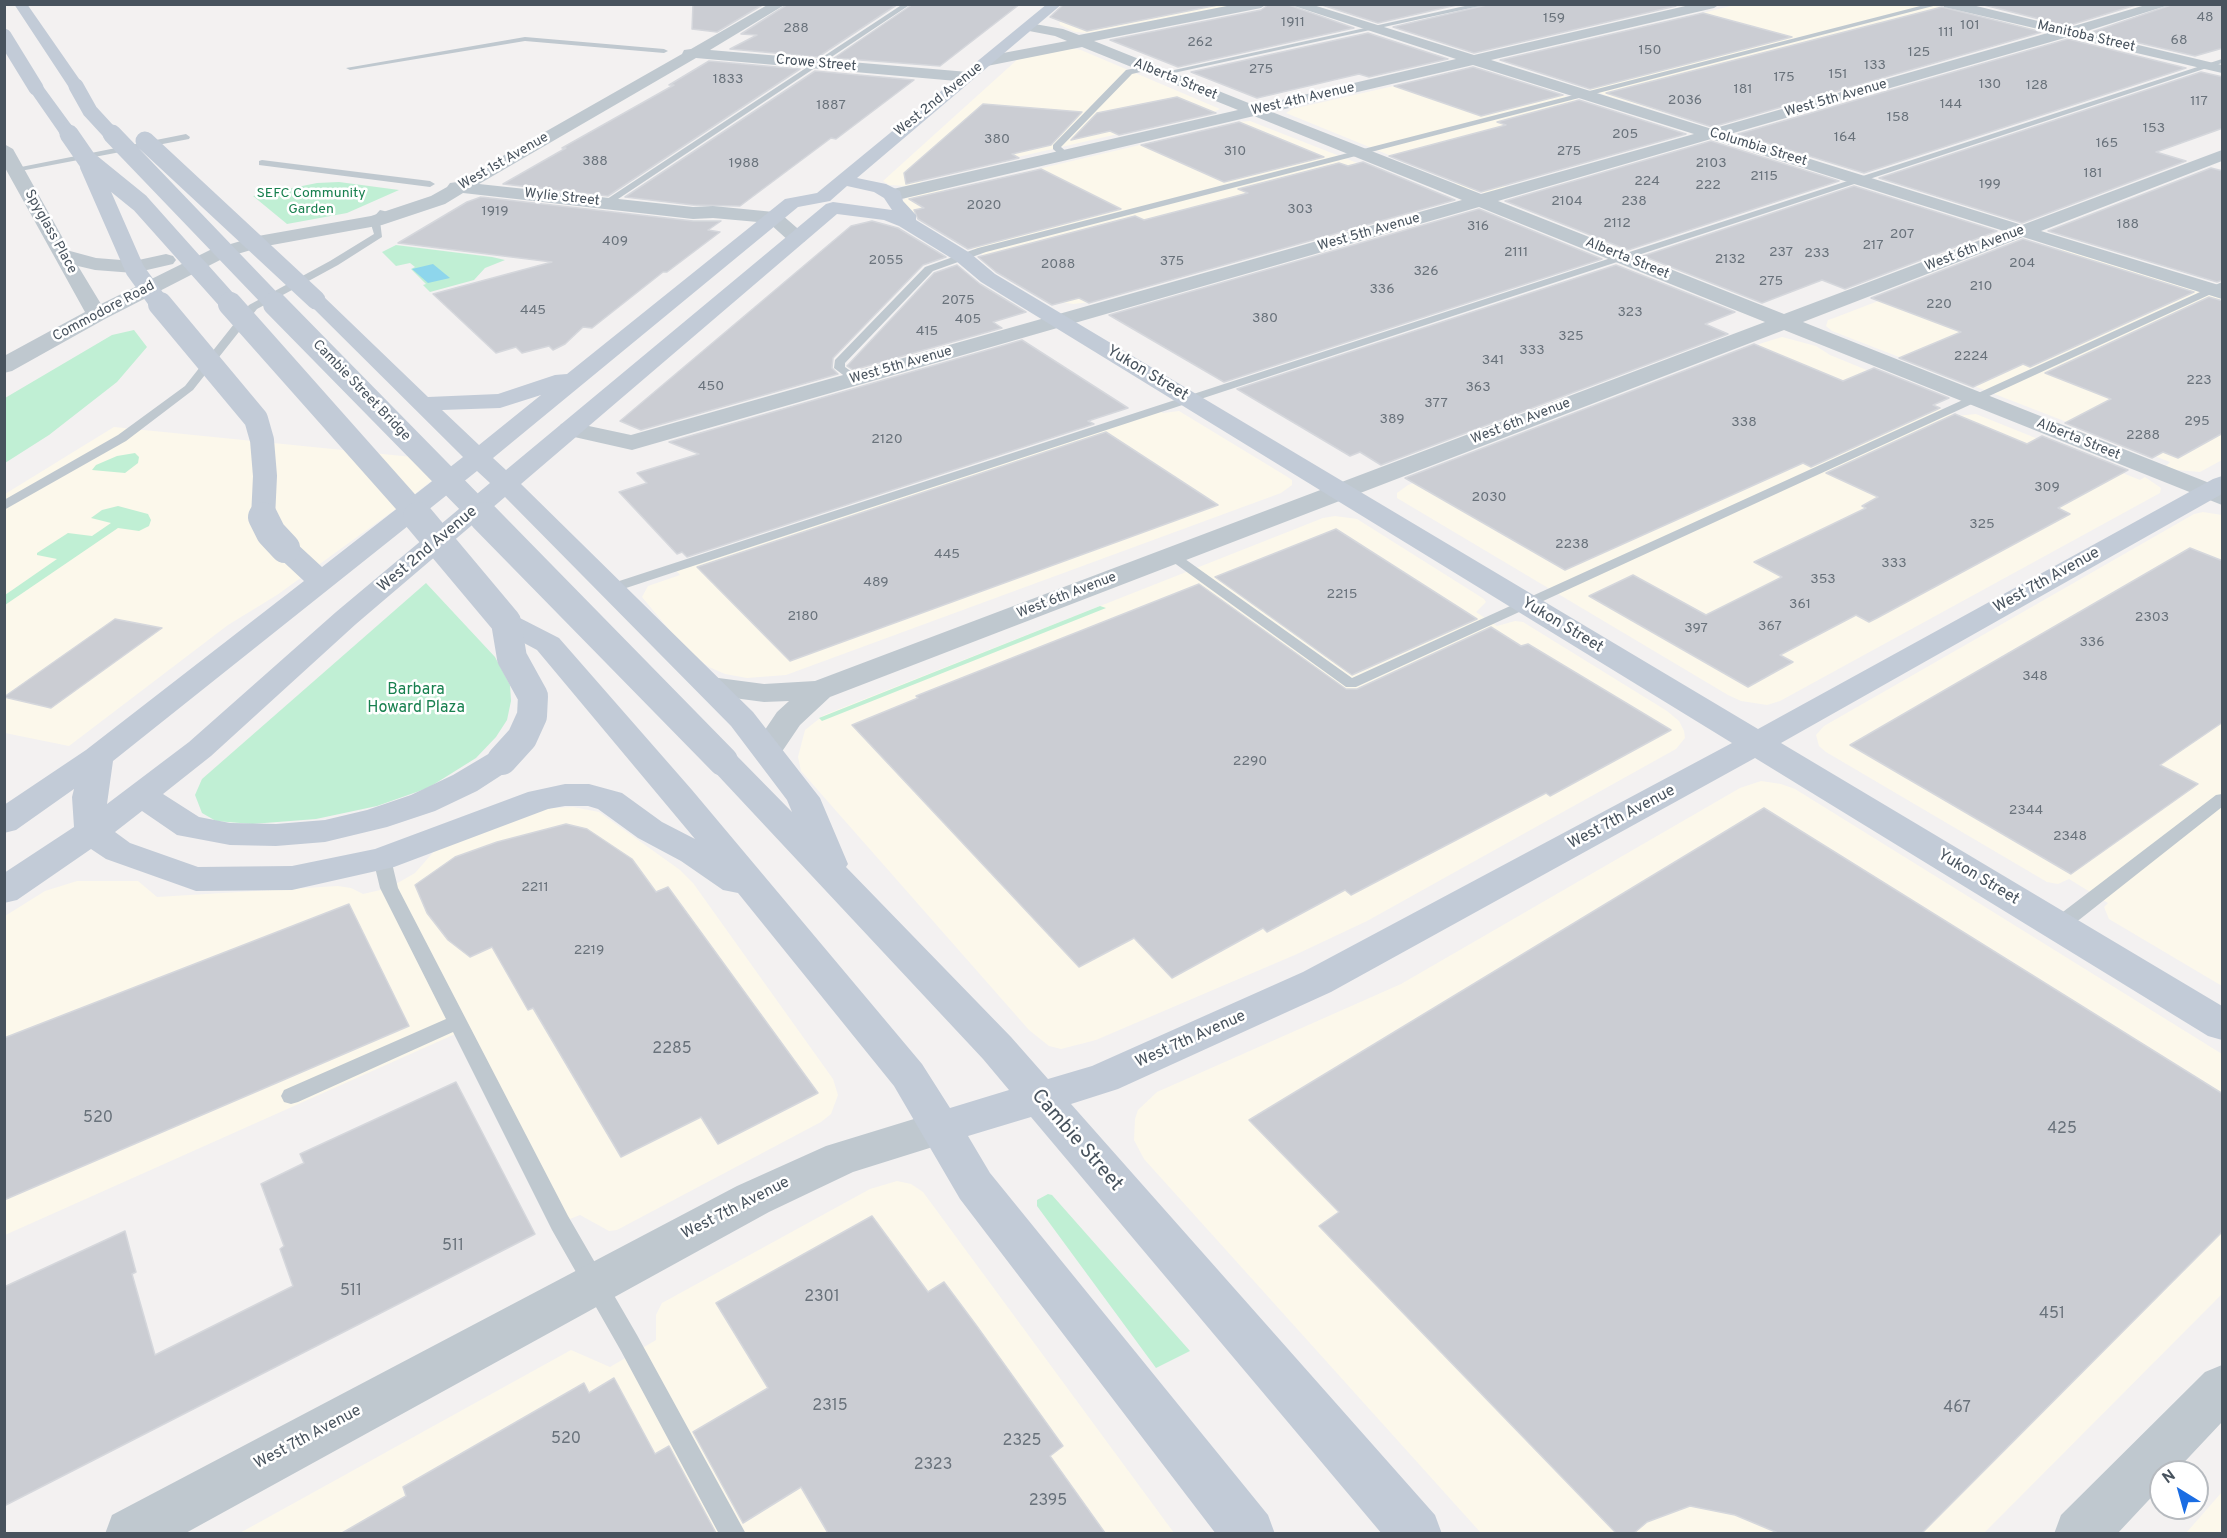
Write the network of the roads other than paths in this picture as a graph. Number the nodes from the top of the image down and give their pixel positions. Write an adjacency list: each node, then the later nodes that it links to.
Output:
1 (20, 4): 30 (main road, Cambie Street Bridge)
2 (748, 4): 13 (street)
3 (780, 4): 20 (street, West 1st Avenue)
4 (908, 4): 25 (lane)
5 (1056, 4): 14 (main road, West 2nd Avenue)
6 (1261, 4): 19 (street)
7 (1294, 4): 15 (street, Columbia Street)
8 (1486, 4): 15 (lane)
9 (1714, 4): 22 (street, West 4th Avenue)
10 (1938, 4): 31 (lane)
11 (1949, 4): 17 (street, Manitoba Street)
12 (2166, 4): 17 (street, West 5th Avenue)
13 (717, 22)
14 (1029, 27): 19 (street, Alberta Street); 23 (main road, West 2nd Avenue)
15 (1371, 29): 22 (street, Columbia Street); 28 (lane)
16 (4, 30): 18 (street)
17 (2067, 32): 26 (street, Manitoba Street); 35 (street, West 5th Avenue)
18 (4, 36): 41 (main road, bridge)
19 (1080, 41): 23 (street); 28 (street, Alberta Street)
20 (689, 46): 21 (street, West 1st Avenue); 25 (street, Crowe Street); 47 (street, West 1st Avenue)
21 (664, 51): 24 (street, West 1st Avenue); 27 (lane)
22 (1474, 60): 31 (street, Columbia Street); 32 (street, West 4th Avenue)
23 (987, 61): 29 (main road, West 2nd Avenue)
24 (643, 63)
25 (817, 64): 29 (street, Crowe Street); 51 (lane)
26 (2218, 65): 45 (lane)
27 (350, 68)
28 (1153, 71): 32 (street, Alberta Street); 39 (lane)
29 (968, 77): 44 (main road, West 2nd Avenue)
30 (76, 86): 33 (main road); 87 (main road, Cambie Street Bridge, bridge)
31 (1587, 96): 35 (street, Columbia Street); 38 (lane)
32 (1254, 111): 38 (street, Alberta Street); 39 (street, West 4th Avenue)
33 (118, 116)
34 (135, 132): 70 (main road, bridge)
35 (1713, 134): 45 (street, Columbia Street); 49 (street, West 5th Avenue)
36 (186, 137): 43 (lane)
37 (4, 149): 43 (street, Spyglass Place)
38 (1359, 153): 49 (street, Alberta Street); 58 (lane)
39 (1065, 155): 48 (street, West 4th Avenue)
40 (2223, 155): 55 (street, West 6th Avenue)
41 (87, 160): 78 (main road, bridge); 81 (main road, bridge)
42 (262, 163): 46 (lane)
43 (10, 170): 57 (street, Spyglass Place)
44 (844, 180): 48 (main road); 50 (main road, West 2nd Avenue)
45 (1859, 180): 55 (street, Columbia Street); 59 (lane)
46 (435, 181): 47 (street, Wylie Street); 52 (street, West 1st Avenue)
47 (460, 187): 51 (street, Wylie Street); 52 (street, West 1st Avenue)
48 (893, 195): 54 (main road)
49 (1479, 201): 59 (street, Alberta Street); 63 (street, West 5th Avenue)
50 (828, 202): 53 (main road, West 2nd Avenue); 54 (main road, Yukon Street); 56 (main road, West 2nd Avenue)
51 (606, 203): 53 (street, Wylie Street)
52 (379, 216): 57 (street); 60 (street, West 1st Avenue); 76 (lane)
53 (769, 222): 56 (street); 66 (main road, West 2nd Avenue)
54 (906, 222): 58 (main road, Yukon Street)
55 (2022, 231): 61 (street, Columbia Street); 64 (street, West 6th Avenue)
56 (797, 238): 71 (main road, West 2nd Avenue)
57 (62, 255): 62 (street, Spyglass Place)
58 (963, 257): 63 (main road, Yukon Street); 67 (lane)
59 (1622, 258): 64 (street, Alberta Street); 69 (lane)
60 (205, 260): 62 (street, Commodore Road)
61 (2219, 289): 68 (lane)
62 (97, 315): 65 (street, Commodore Road)
63 (1059, 321): 67 (street, West 5th Avenue); 69 (main road, Yukon Street)
64 (1783, 321): 68 (street, Alberta Street); 74 (street, West 6th Avenue)
65 (4, 366)
66 (576, 377): 70 (main road); 72 (main road, West 2nd Avenue)
67 (855, 379): 71 (street, West 5th Avenue)
68 (1975, 398): 75 (street, Alberta Street); 80 (lane)
69 (1188, 399): 74 (main road, Yukon Street); 79 (lane)
70 (418, 400): 72 (main road)
71 (570, 429): 73 (main road, West 2nd Avenue)
72 (477, 458): 73 (main road); 78 (main road, West 2nd Avenue)
73 (506, 484): 79 (main road); 88 (main road, West 2nd Avenue)
74 (1340, 491): 77 (street, West 6th Avenue); 80 (main road, Yukon Street)
75 (2218, 491): 84 (main road, West 7th Avenue)
76 (4, 506)
77 (1173, 556): 80 (lane); 83 (street, West 6th Avenue)
78 (321, 582): 86 (main road, West 2nd Avenue)
79 (612, 588): 82 (main road)
80 (1524, 603): 84 (main road, Yukon Street)
81 (506, 622): 88 (main road, bridge); 95 (main road)
82 (711, 686): 83 (street, West 6th Avenue); 85 (main road)
83 (819, 690): 85 (street, West 6th Avenue)
84 (1757, 743): 96 (main road, Yukon Street); 100 (main road, West 7th Avenue)
85 (768, 749): 93 (main road)
86 (98, 757): 90 (main road, West 2nd Avenue); 91 (main road)
87 (723, 761): 93 (main road, Cambie Street)
88 (142, 795): 91 (main road, West 2nd Avenue)
89 (2223, 799): 96 (lane)
90 (4, 822)
91 (92, 832): 92 (main road); 94 (main road, West 2nd Avenue)
92 (382, 860): 95 (main road); 97 (lane)
93 (837, 883): 100 (main road, Cambie Street)
94 (4, 891)
95 (760, 896): 101 (main road)
96 (2058, 926): 98 (main road, Yukon Street)
97 (457, 1022): 99 (lane); 102 (lane)
98 (2223, 1025)
99 (291, 1096)
100 (1039, 1098): 101 (main road, West 7th Avenue); 107 (main road, Cambie Street)
101 (940, 1128): 102 (street, West 7th Avenue); 106 (main road)
102 (594, 1284): 104 (street, West 7th Avenue); 105 (lane)
103 (2223, 1388): 108 (street)
104 (131, 1533)
105 (733, 1533)
106 (1249, 1533)
107 (1416, 1533)
108 (2080, 1533)

